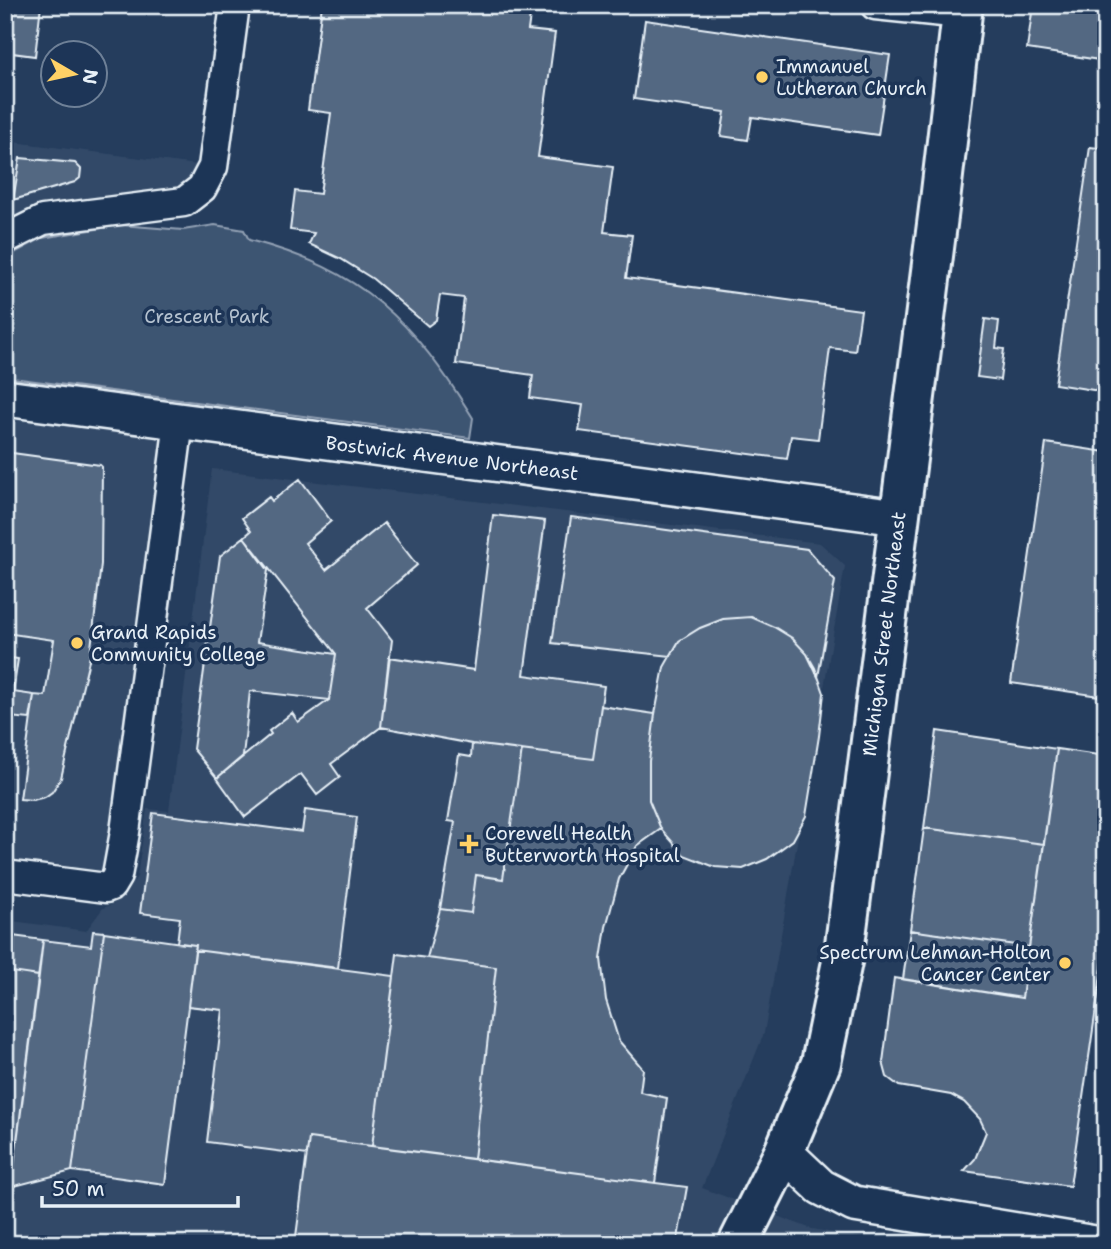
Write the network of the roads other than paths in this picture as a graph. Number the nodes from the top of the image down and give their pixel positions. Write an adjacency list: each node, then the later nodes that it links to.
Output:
1 (235, 5): 4 (street)
2 (875, 5): 3 (street)
3 (962, 9): 7 (main road, Michigan Street Northeast)
4 (5, 239)
5 (5, 398): 6 (street, Bostwick Avenue Northeast)
6 (178, 422): 7 (street, Bostwick Avenue Northeast); 8 (street)
7 (898, 517): 9 (main road, Michigan Street Northeast)
8 (5, 875)
9 (784, 1152): 10 (main road, Michigan Street Northeast); 11 (street)
10 (738, 1244)
11 (1095, 1244)

